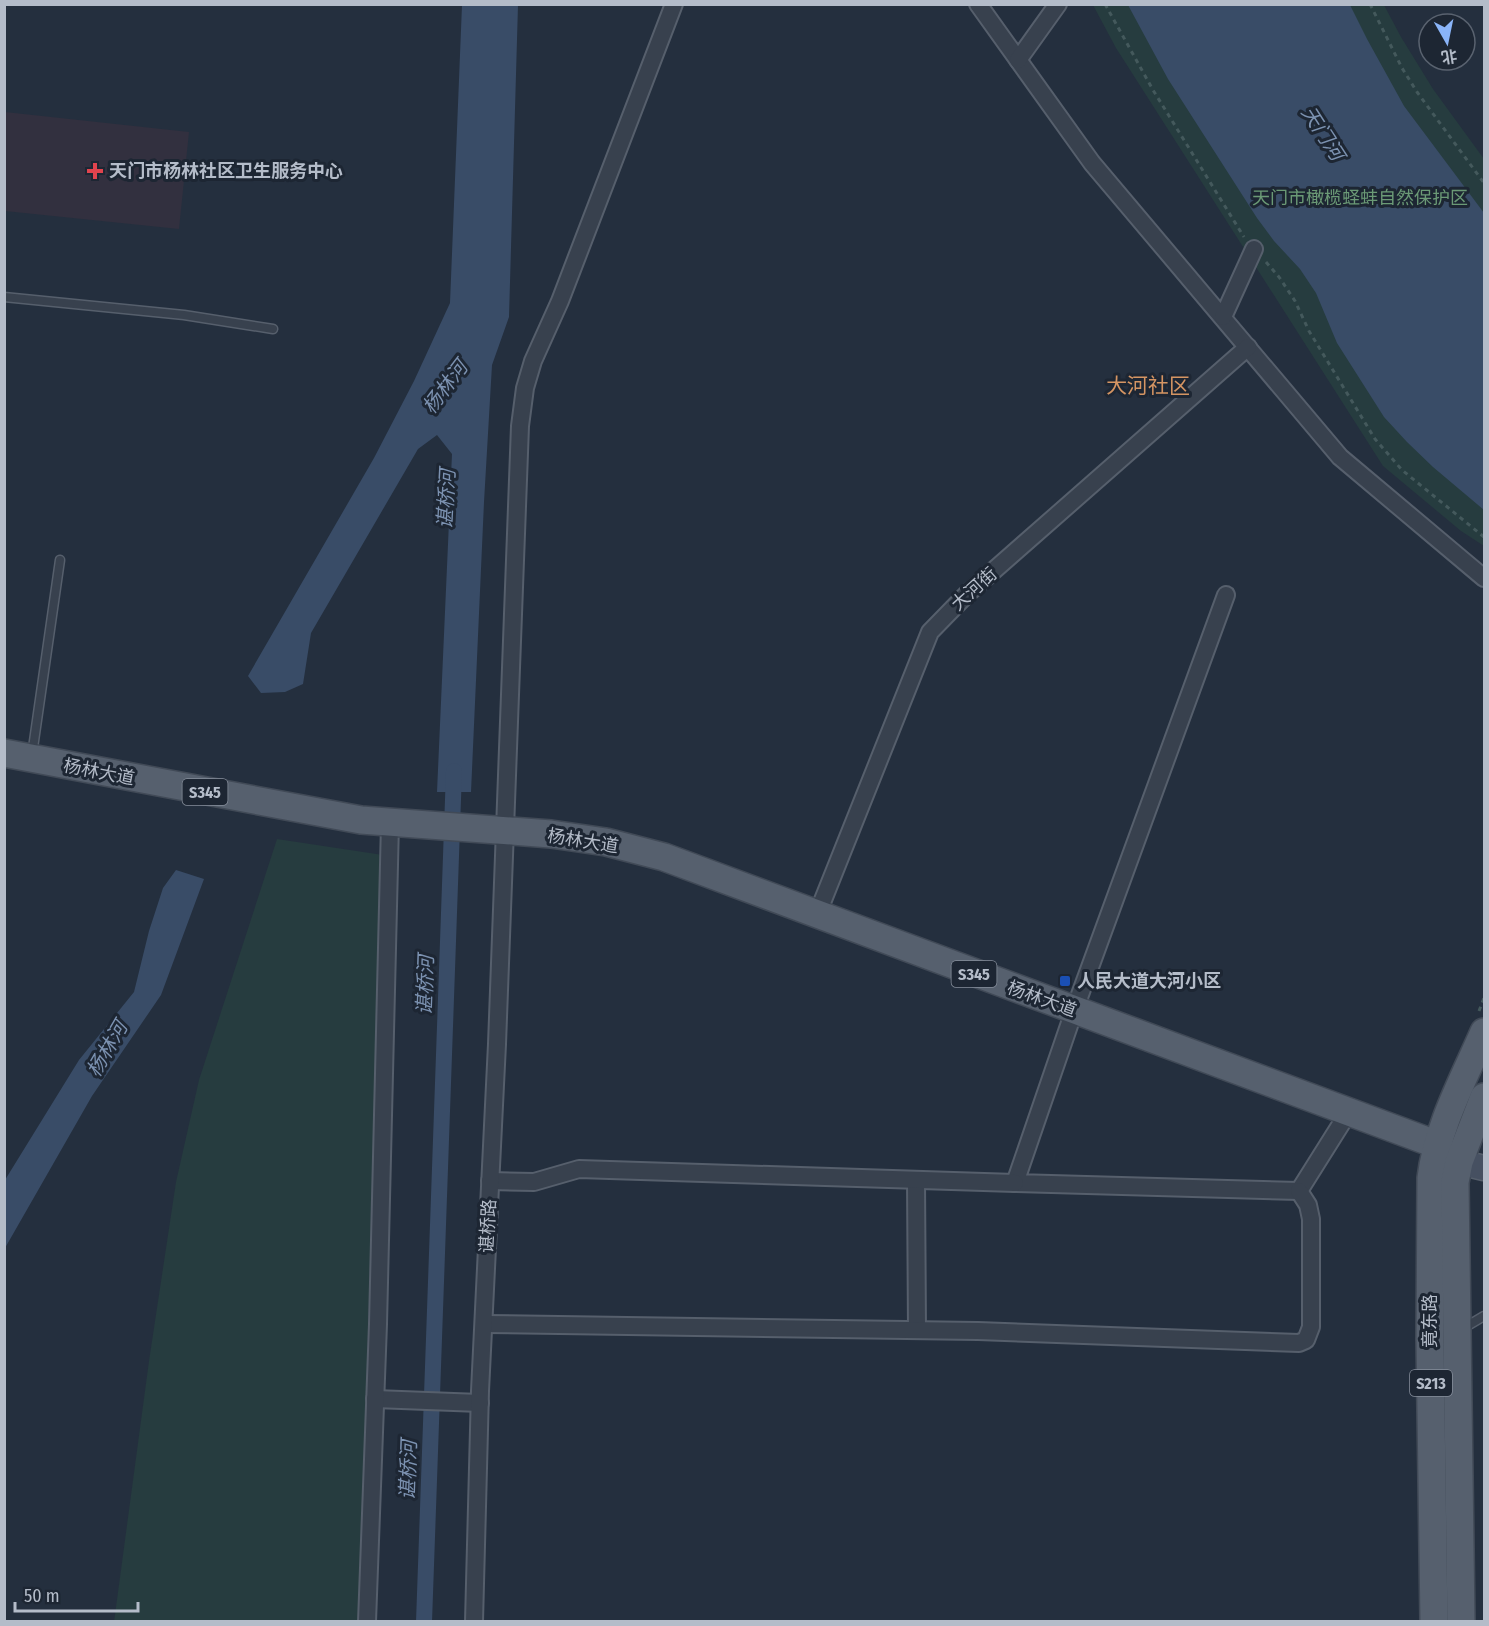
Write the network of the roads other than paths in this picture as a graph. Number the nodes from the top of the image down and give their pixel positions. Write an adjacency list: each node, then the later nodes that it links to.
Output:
1 (674, 4): 16 (street, 谌桥路)
2 (978, 4): 4 (street)
3 (1058, 4): 4 (street)
4 (1018, 60): 7 (street)
5 (1254, 249): 7 (street)
6 (4, 297): 8 (lane)
7 (1222, 317): 9 (street)
8 (273, 329)
9 (1248, 347): 11 (street); 17 (street, 大河街)
10 (60, 560): 14 (lane)
11 (1485, 578)
12 (1226, 595): 18 (street)
13 (4, 753): 14 (main road, 杨林大道 / S345)
14 (32, 759): 15 (main road, 杨林大道 / S345)
15 (398, 824): 16 (main road, S345); 33 (street)
16 (504, 831): 17 (main road, 杨林大道 / S345); 26 (street, 谌桥路)
17 (817, 915): 18 (main road, 杨林大道 / S345)
18 (1074, 1011): 21 (main road, 杨林大道 / S345); 27 (street)
19 (1485, 1032): 23 (main road, 竟东路 / S213)
20 (1485, 1097): 24 (main road, 竟东路 / S213)
21 (1348, 1113): 23 (main road, 杨林大道 / S345); 28 (street)
22 (1485, 1126): 24 (street)
23 (1438, 1145): 24 (main road); 37 (main road, 竟东路 / S213)
24 (1473, 1159): 32 (main road, 竟东路 / S213)
25 (916, 1179): 26 (street); 27 (street); 31 (street)
26 (490, 1181): 30 (street, 谌桥路)
27 (1015, 1183): 28 (street)
28 (1299, 1191): 31 (street)
29 (1485, 1316): 32 (lane)
30 (484, 1324): 31 (street); 34 (street, 谌桥路)
31 (917, 1330)
32 (1456, 1333): 38 (main road, 竟东路 / S213)
33 (375, 1399): 34 (street); 35 (street)
34 (480, 1403): 36 (street, 谌桥路)
35 (366, 1622)
36 (474, 1622)
37 (1434, 1622)
38 (1461, 1622)

